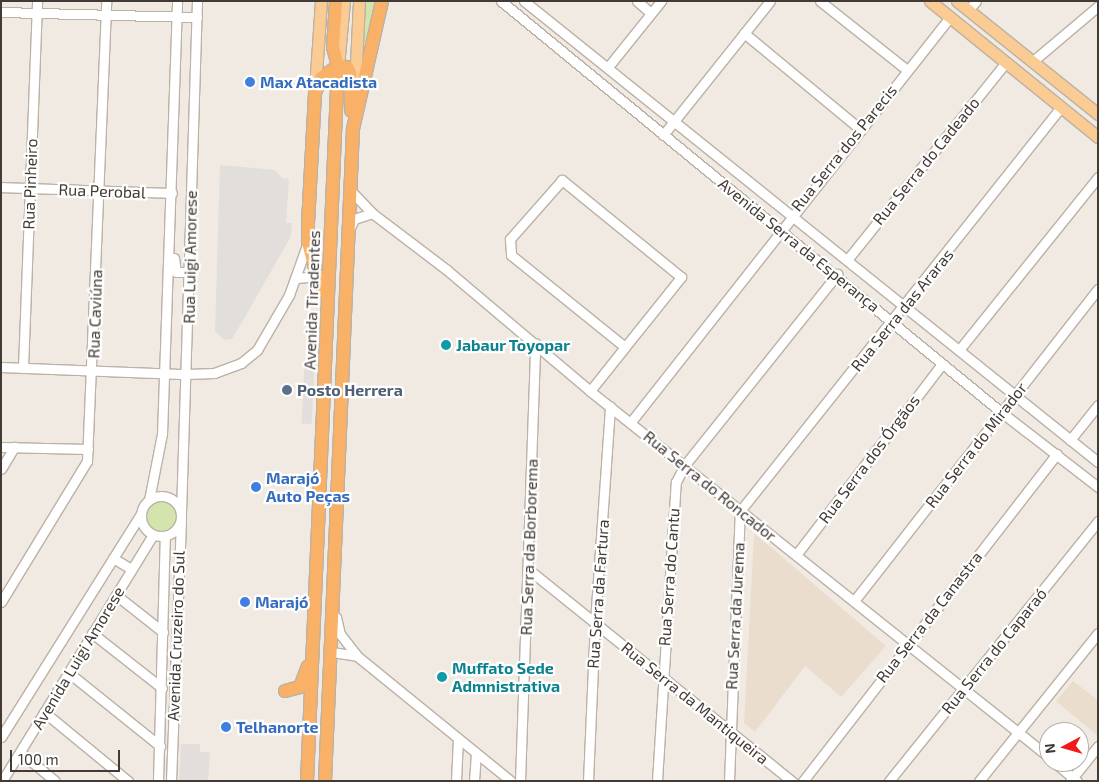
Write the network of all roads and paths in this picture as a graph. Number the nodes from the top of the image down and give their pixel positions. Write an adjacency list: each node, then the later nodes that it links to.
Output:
1 (37, 1): 22 (street, Rua Pinheiro)
2 (106, 1): 24 (street, Rua Caviúna)
3 (177, 1): 25 (street, Rua Luigi Amorese)
4 (197, 1): 26 (street, Rua Luigi Amorese)
5 (322, 1): 36 (main road)
6 (336, 1): 31 (highway)
7 (344, 1): 31 (main road, Avenida Tiradentes)
8 (359, 1): 40 (main road, Avenida Tiradentes)
9 (382, 1): 40 (highway)
10 (501, 1): 42 (street, Avenida Serra da Esperança)
11 (524, 1): 32 (street, Avenida Serra da Esperança)
12 (637, 1): 23 (street)
13 (661, 1): 23 (street)
14 (770, 1): 28 (street)
15 (820, 1): 33 (street)
16 (930, 1): 27 (main road)
17 (957, 1): 20 (main road)
18 (976, 1): 20 (street)
19 (1098, 6): 29 (street)
20 (968, 10): 29 (main road)
21 (1, 12): 22 (street)
22 (38, 13): 24 (street); 46 (street, Rua Pinheiro)
23 (651, 13): 32 (street)
24 (107, 15): 25 (street); 48 (street, Rua Caviúna)
25 (177, 17): 26 (street); 49 (street, Rua Luigi Amorese)
26 (197, 17): 58 (street, Rua Luigi Amorese)
27 (950, 17): 30 (main road); 33 (street, Rua Serra dos Parecis)
28 (744, 33): 39 (street); 41 (street)
29 (1033, 61): 34 (main road)
30 (1006, 62): 35 (main road); 57 (street, Rua Serra do Cadeado)
31 (338, 66): 36 (highway); 40 (highway); 55 (highway, Avenida Tiradentes)
32 (608, 66): 39 (street, Avenida Serra da Esperança)
33 (907, 70): 41 (street, Rua Serra dos Parecis)
34 (1047, 74): 35 (main road); 38 (main road)
35 (1036, 87): 37 (main road)
36 (315, 93): 56 (highway)
37 (1062, 107): 43 (main road); 64 (street, Rua Serra das Araras)
38 (1098, 114)
39 (675, 121): 42 (street); 51 (street, Avenida Serra da Esperança)
40 (353, 128): 47 (highway, Avenida Tiradentes)
41 (860, 128): 51 (street, Rua Serra dos Parecis)
42 (663, 135): 54 (street, Avenida Serra da Esperança)
43 (1098, 137)
44 (1098, 177): 68 (street)
45 (1, 188): 46 (street, Rua Perobal)
46 (29, 189): 48 (street, Rua Perobal); 71 (street, Rua Pinheiro)
47 (350, 190): 50 (street, Rua Serra do Roncador); 53 (highway, Avenida Tiradentes)
48 (98, 191): 49 (street, Rua Perobal); 72 (street, Rua Caviúna)
49 (172, 193): 52 (street, Rua Luigi Amorese)
50 (372, 213): 53 (street); 66 (street, Rua Serra do Roncador)
51 (791, 214): 54 (street, Rua Serra dos Parecis); 57 (street, Avenida Serra da Esperança)
52 (171, 228): 58 (street); 73 (street, Rua Luigi Amorese)
53 (349, 229): 102 (highway, Avenida Tiradentes)
54 (780, 230): 59 (street, Avenida Serra da Esperança); 80 (street, Rua Serra dos Parecis)
55 (330, 238): 60 (highway); 63 (highway, Avenida Tiradentes)
56 (308, 242): 60 (highway); 61 (street)
57 (847, 260): 64 (street, Avenida Serra da Esperança)
58 (189, 272): 74 (street, Rua Luigi Amorese)
59 (837, 274): 65 (street, Avenida Serra da Esperança); 87 (street)
60 (317, 276): 61 (street); 63 (highway)
61 (297, 278): 74 (street)
62 (1098, 289): 76 (street, Rua Serra do Mirador)
63 (328, 298): 97 (highway, Avenida Tiradentes)
64 (905, 306): 65 (street, Rua Serra das Araras); 68 (street, Avenida Serra da Esperança)
65 (893, 321): 69 (street, Avenida Serra da Esperança); 91 (street, Rua Serra das Araras)
66 (535, 342): 75 (street, Rua Serra do Roncador); 101 (street, Rua Serra da Borborema)
67 (625, 347): 67 (street); 75 (street)
68 (959, 350): 76 (street, Avenida Serra da Esperança)
69 (942, 364): 79 (street, Avenida Serra da Esperança); 98 (street, Rua Serra dos Órgãos)
70 (1, 367): 71 (street)
71 (24, 368): 72 (street)
72 (93, 370): 73 (street); 84 (street, Rua Caviúna)
73 (164, 372): 74 (street); 90 (street, Rua Luigi Amorese)
74 (187, 374): 93 (street, Rua Luigi Amorese)
75 (590, 391): 78 (street, Rua Serra do Roncador)
76 (1015, 395): 79 (street, Rua Serra do Mirador); 81 (street, Avenida Serra da Esperança)
77 (1098, 405): 81 (street)
78 (610, 407): 80 (street, Rua Serra do Roncador); 106 (street, Rua Serra da Fartura)
79 (1001, 412): 85 (street, Avenida Serra da Esperança); 104 (street, Rua Serra do Mirador)
80 (630, 423): 87 (street, Rua Serra do Roncador)
81 (1070, 440): 86 (street, Avenida Serra da Esperança)
82 (1, 447): 83 (street)
83 (14, 447): 84 (street); 88 (street)
84 (88, 449): 105 (street, Rua Caviúna)
85 (1057, 454): 89 (street, Avenida Serra da Esperança); 111 (street, Rua Serra da Canastra)
86 (1098, 462)
87 (684, 466): 91 (street, Rua Serra do Roncador); 115 (street, Rua Serra do Cantu)
88 (1, 469)
89 (1098, 487)
90 (149, 500): 92 (street); 93 (street)
91 (740, 511): 98 (street, Rua Serra do Roncador); 120 (street, Rua Serra da Jurema)
92 (141, 514): 95 (street); 99 (street, Avenida Luigi Amorese)
93 (181, 517): 96 (street); 135 (street, Avenida Cruzeiro do Sul)
94 (1098, 521): 117 (street, Rua Serra do Caparaó)
95 (153, 535): 96 (street); 100 (street, Avenida Luigi Amorese)
96 (165, 536): 107 (street, Avenida Cruzeiro do Sul)
97 (319, 546): 108 (highway, Avenida Tiradentes); 112 (highway)
98 (796, 555): 104 (street, Rua Serra do Roncador)
99 (113, 558): 100 (street); 122 (street, Avenida Luigi Amorese)
100 (131, 569): 103 (street, Avenida Luigi Amorese)
101 (528, 569): 106 (street, Rua Serra da Mantiqueira); 141 (street, Rua Serra da Borborema)
102 (334, 589): 112 (highway, Avenida Tiradentes); 113 (street)
103 (116, 595): 107 (street); 110 (street, Avenida Luigi Amorese)
104 (854, 601): 111 (street, Rua Serra do Roncador)
105 (1, 602)
106 (595, 622): 115 (street, Rua Serra da Mantiqueira); 142 (street, Rua Serra da Fartura)
107 (163, 632): 116 (street, Avenida Cruzeiro do Sul)
108 (315, 632): 118 (highway); 136 (highway, Avenida Tiradentes)
109 (1098, 633): 121 (street)
110 (92, 634): 114 (street, Avenida Luigi Amorese); 116 (street)
111 (907, 644): 117 (street, Rua Serra do Roncador); 146 (street, Rua Serra da Canastra)
112 (332, 652): 113 (street); 137 (highway, Avenida Tiradentes)
113 (356, 656): 123 (street)
114 (68, 673): 119 (street, Avenida Luigi Amorese); 124 (street)
115 (663, 677): 120 (street, Rua Serra da Mantiqueira); 143 (street, Rua Serra do Cantu)
116 (162, 688): 124 (street, Avenida Cruzeiro do Sul)
117 (964, 689): 121 (street, Rua Serra do Roncador); 147 (street, Rua Serra do Caparaó)
118 (285, 690)
119 (44, 712): 127 (street, Avenida Luigi Amorese); 133 (street)
120 (730, 730): 144 (street, Rua Serra da Jurema); 145 (street, Rua Serra da Mantiqueira)
121 (1018, 732): 126 (street, Rua Serra do Roncador); 148 (street)
122 (1, 737)
123 (458, 739): 128 (street); 138 (street)
124 (160, 746): 134 (street, Avenida Cruzeiro do Sul)
125 (1098, 746): 130 (street)
126 (1039, 750)
127 (20, 752): 129 (street, Avenida Luigi Amorese); 132 (street)
128 (476, 753): 139 (street); 140 (street)
129 (5, 767): 131 (street, Avenida Luigi Amorese)
130 (1073, 780)
131 (2, 781)
132 (55, 781)
133 (128, 781)
134 (158, 781)
135 (171, 781)
136 (306, 781)
137 (325, 781)
138 (456, 781)
139 (474, 781)
140 (511, 781)
141 (520, 781)
142 (588, 781)
143 (657, 781)
144 (729, 781)
145 (792, 781)
146 (803, 781)
147 (889, 781)
148 (979, 781)

